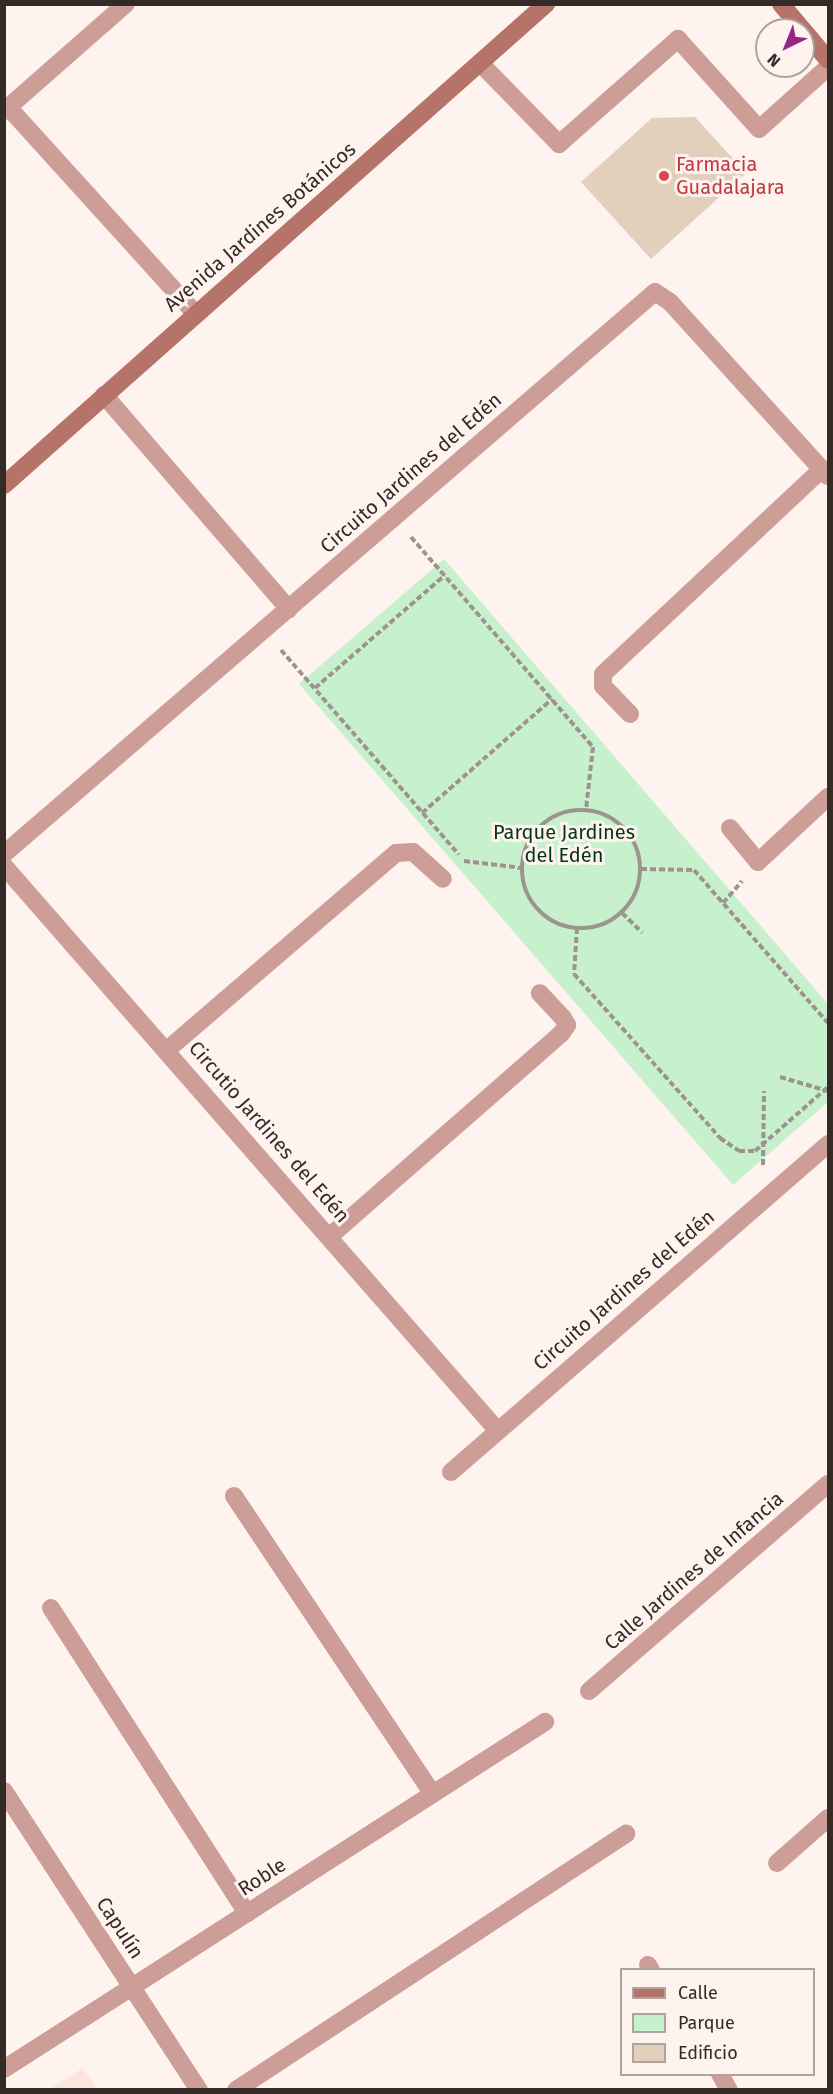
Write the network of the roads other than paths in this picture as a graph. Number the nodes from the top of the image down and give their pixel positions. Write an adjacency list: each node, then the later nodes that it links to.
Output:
1 (126, 4): 9 (street)
2 (546, 4): 7 (street, Avenida Jardines Botánicos)
3 (781, 4): 4 (street)
4 (793, 18)
5 (815, 44): 6 (street)
6 (828, 60)
7 (481, 64): 8 (street); 10 (street, Avenida Jardines Botánicos)
8 (828, 67)
9 (7, 110): 10 (street)
10 (195, 313): 11 (street, Avenida Jardines Botánicos)
11 (104, 396): 13 (street, Avenida Jardines Botánicos); 14 (street)
12 (825, 473): 14 (street, Circuito Jardines del Edén); 15 (street)
13 (4, 485)
14 (289, 609): 18 (street, Circuito Jardines del Edén)
15 (630, 714)
16 (828, 797): 17 (street)
17 (730, 828)
18 (4, 854)
19 (4, 866): 22 (street, Circutio Jardines del Edén)
20 (443, 879): 22 (street)
21 (540, 993): 24 (street)
22 (167, 1050): 24 (street, Circutio Jardines del Edén)
23 (828, 1144): 25 (street, Circuito Jardines del Edén)
24 (330, 1236): 25 (street, Circutio Jardines del Edén)
25 (497, 1430): 26 (street, Circuito Jardines del Edén)
26 (451, 1472)
27 (828, 1484): 30 (street, Calle Jardines de Infancia)
28 (234, 1497): 33 (street)
29 (51, 1608): 37 (street)
30 (589, 1691)
31 (544, 1722): 33 (street, Roble)
32 (4, 1791): 38 (street, Capulín)
33 (433, 1794): 37 (street, Roble)
34 (827, 1824): 36 (street)
35 (626, 1834): 42 (street)
36 (777, 1863)
37 (247, 1913): 38 (street, Roble)
38 (132, 1987): 39 (street, Roble); 41 (street, Capulín)
39 (4, 2069)
40 (721, 2076): 43 (street)
41 (198, 2090)
42 (236, 2090)
43 (729, 2090)

